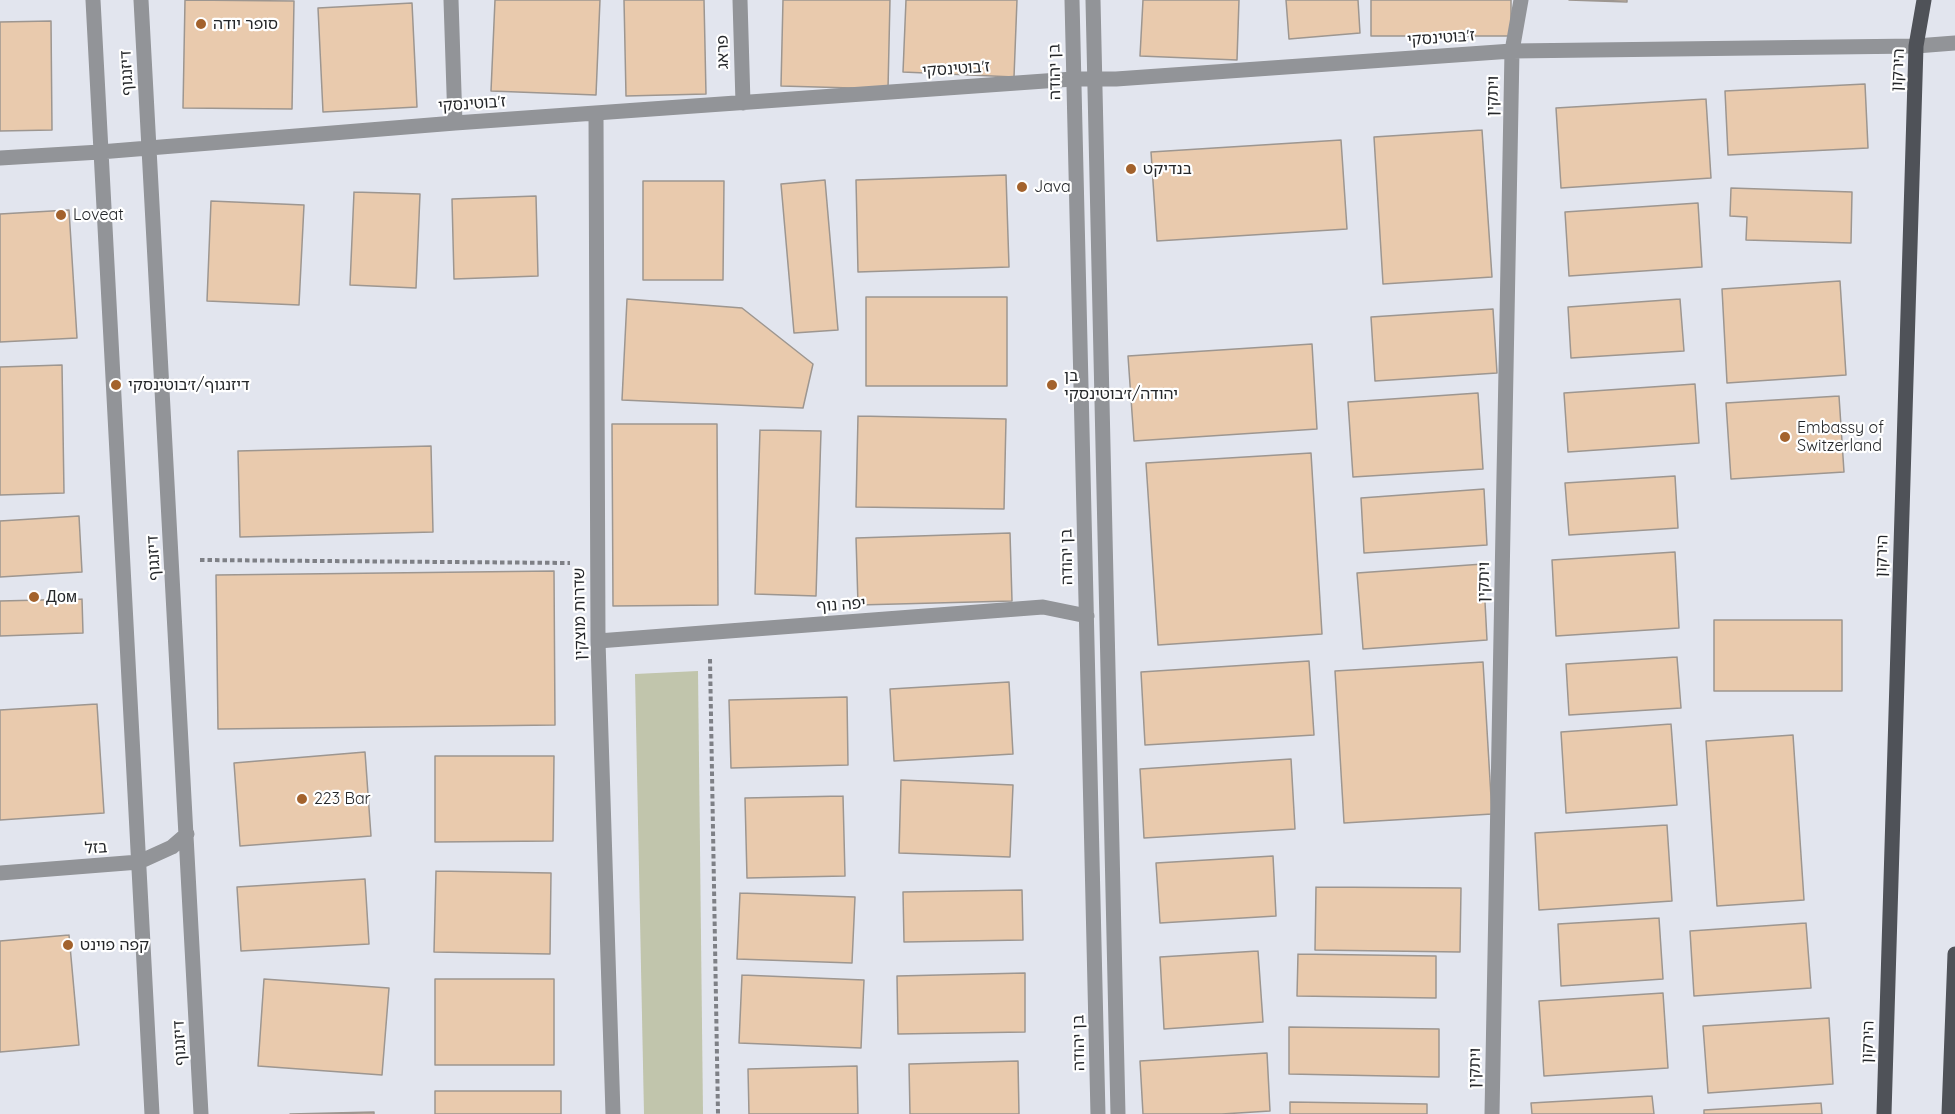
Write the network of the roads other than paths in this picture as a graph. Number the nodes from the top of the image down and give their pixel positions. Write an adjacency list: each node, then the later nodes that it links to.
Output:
1 (93, 0): 18 (street, דיזנגוף)
2 (141, 0): 17 (street, דיזנגוף)
3 (451, 0): 16 (street)
4 (740, 0): 14 (street, פראג)
5 (1072, 0): 12 (street, בן יהודה)
6 (1093, 0): 13 (street)
7 (1521, 0): 11 (street, ויתקין)
8 (1924, 0): 10 (main road, הירקון)
9 (1955, 43): 10 (street, ז'בוטינסקי)
10 (1916, 46): 11 (street, ז'בוטינסקי); 32 (main road, הירקון)
11 (1512, 51): 13 (street, ז'בוטינסקי); 31 (street, ויתקין)
12 (1073, 79): 13 (street, ז'בוטינסקי); 14 (street, ז'בוטינסקי); 20 (street, בן יהודה)
13 (1094, 79): 30 (street)
14 (742, 103): 15 (street, ז'בוטינסקי)
15 (596, 114): 16 (street, ז'בוטינסקי); 21 (street, שדרות מוצקין)
16 (455, 123): 17 (street, ז'בוטינסקי)
17 (150, 148): 18 (street, ז'בוטינסקי); 22 (street, דיזנגוף)
18 (100, 152): 19 (street, ז'בוטינסקי); 23 (street, דיזנגוף)
19 (0, 158)
20 (1087, 616): 21 (street, יפה נוף); 29 (street, בן יהודה)
21 (598, 641): 28 (street, שדרות מוצקין)
22 (188, 834): 23 (street, בזל); 27 (street, דיזנגוף)
23 (139, 862): 24 (street, בזל); 26 (street, דיזנגוף)
24 (0, 873)
25 (1955, 954): 33 (main road)
26 (152, 1114)
27 (201, 1114)
28 (613, 1114)
29 (1098, 1114)
30 (1118, 1114)
31 (1492, 1114)
32 (1884, 1114)
33 (1949, 1114)

